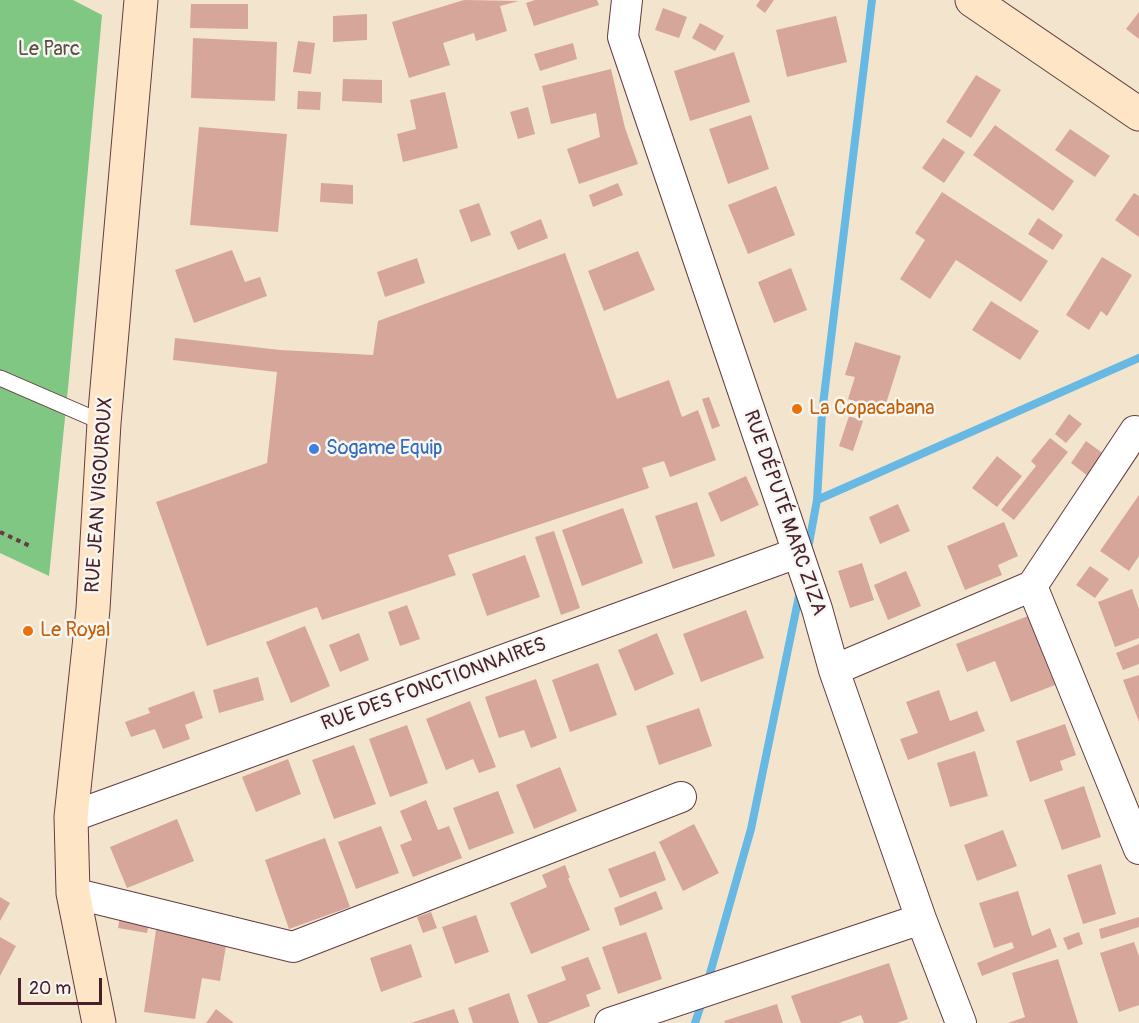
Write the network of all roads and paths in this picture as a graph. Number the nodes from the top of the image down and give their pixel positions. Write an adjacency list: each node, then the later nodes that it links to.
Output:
1 (141, 0): 6 (street, RUE JEAN VIGOUROUX)
2 (627, 0): 10 (street, RUE DÉPUTÉ MARC ZIZA)
3 (972, 0): 4 (street)
4 (1139, 114)
5 (0, 378): 6 (lane)
6 (104, 423): 14 (street, RUE JEAN VIGOUROUX)
7 (1135, 430): 11 (street)
8 (0, 532): 9 (path)
9 (30, 546)
10 (799, 558): 12 (street, RUE DÉPUTÉ MARC ZIZA); 14 (street, RUE DES FONCTIONNAIRES)
11 (1032, 586): 12 (street); 15 (street)
12 (834, 670): 17 (street, RUE DÉPUTÉ MARC ZIZA)
13 (681, 796): 16 (street)
14 (71, 817): 16 (street, RUE JEAN VIGOUROUX)
15 (1139, 849)
16 (73, 893): 18 (street, RUE JEAN VIGOUROUX)
17 (921, 919): 19 (street); 20 (street, RUE DÉPUTÉ MARC ZIZA)
18 (99, 1023)
19 (609, 1023)
20 (961, 1023)

